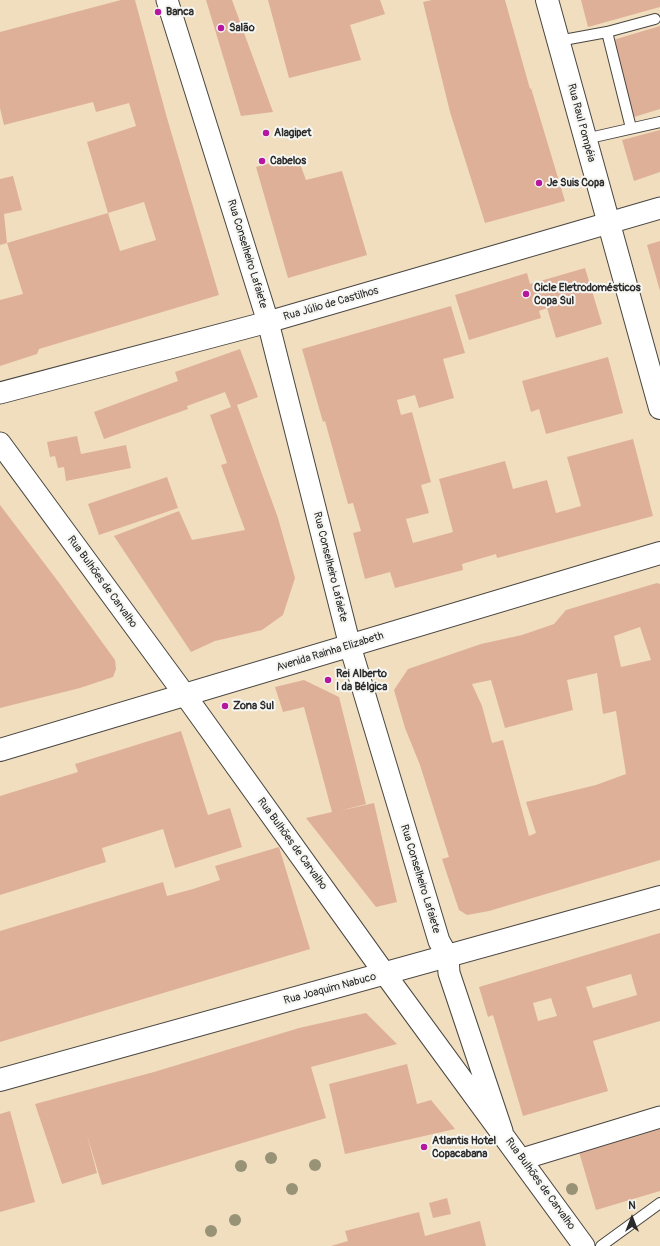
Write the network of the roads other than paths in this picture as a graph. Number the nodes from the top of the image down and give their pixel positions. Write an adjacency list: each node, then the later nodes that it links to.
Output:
1 (167, 0): 11 (street, Rua Conselheiro Lafaiete)
2 (547, 0): 5 (main road, Rua Raul Pompéia)
3 (655, 19): 4 (lane)
4 (607, 32): 5 (lane); 7 (lane)
5 (558, 41): 8 (main road, Rua Raul Pompéia)
6 (660, 122): 7 (lane)
7 (631, 128): 8 (lane)
8 (585, 139): 10 (main road, Rua Raul Pompéia)
9 (660, 208): 10 (street, Rua Júlio de Castilhos)
10 (609, 222): 11 (street, Rua Júlio de Castilhos); 13 (main road, Rua Raul Pompéia)
11 (268, 322): 12 (street, Rua Júlio de Castilhos); 16 (street, Rua Conselheiro Lafaiete)
12 (0, 393)
13 (660, 408)
14 (0, 443): 17 (street, Rua Bulhões de Carvalho)
15 (660, 552): 16 (main road, Avenida Rainha Elizabeth)
16 (350, 646): 17 (main road, Avenida Rainha Elizabeth); 20 (street, Rua Conselheiro Lafaiete)
17 (185, 695): 18 (main road, Avenida Rainha Elizabeth); 21 (street, Rua Bulhões de Carvalho)
18 (0, 750)
19 (660, 897): 20 (main road, Rua Joaquim Nabuco)
20 (448, 957): 21 (main road, Rua Joaquim Nabuco); 24 (street, Rua Conselheiro Lafaiete)
21 (385, 974): 22 (main road, Rua Joaquim Nabuco); 24 (street, Rua Bulhões de Carvalho)
22 (0, 1080)
23 (660, 1117): 25 (street)
24 (502, 1131): 25 (street, Rua Bulhões de Carvalho)
25 (522, 1159): 27 (street, Rua Bulhões de Carvalho)
26 (660, 1203): 27 (lane)
27 (583, 1245)

